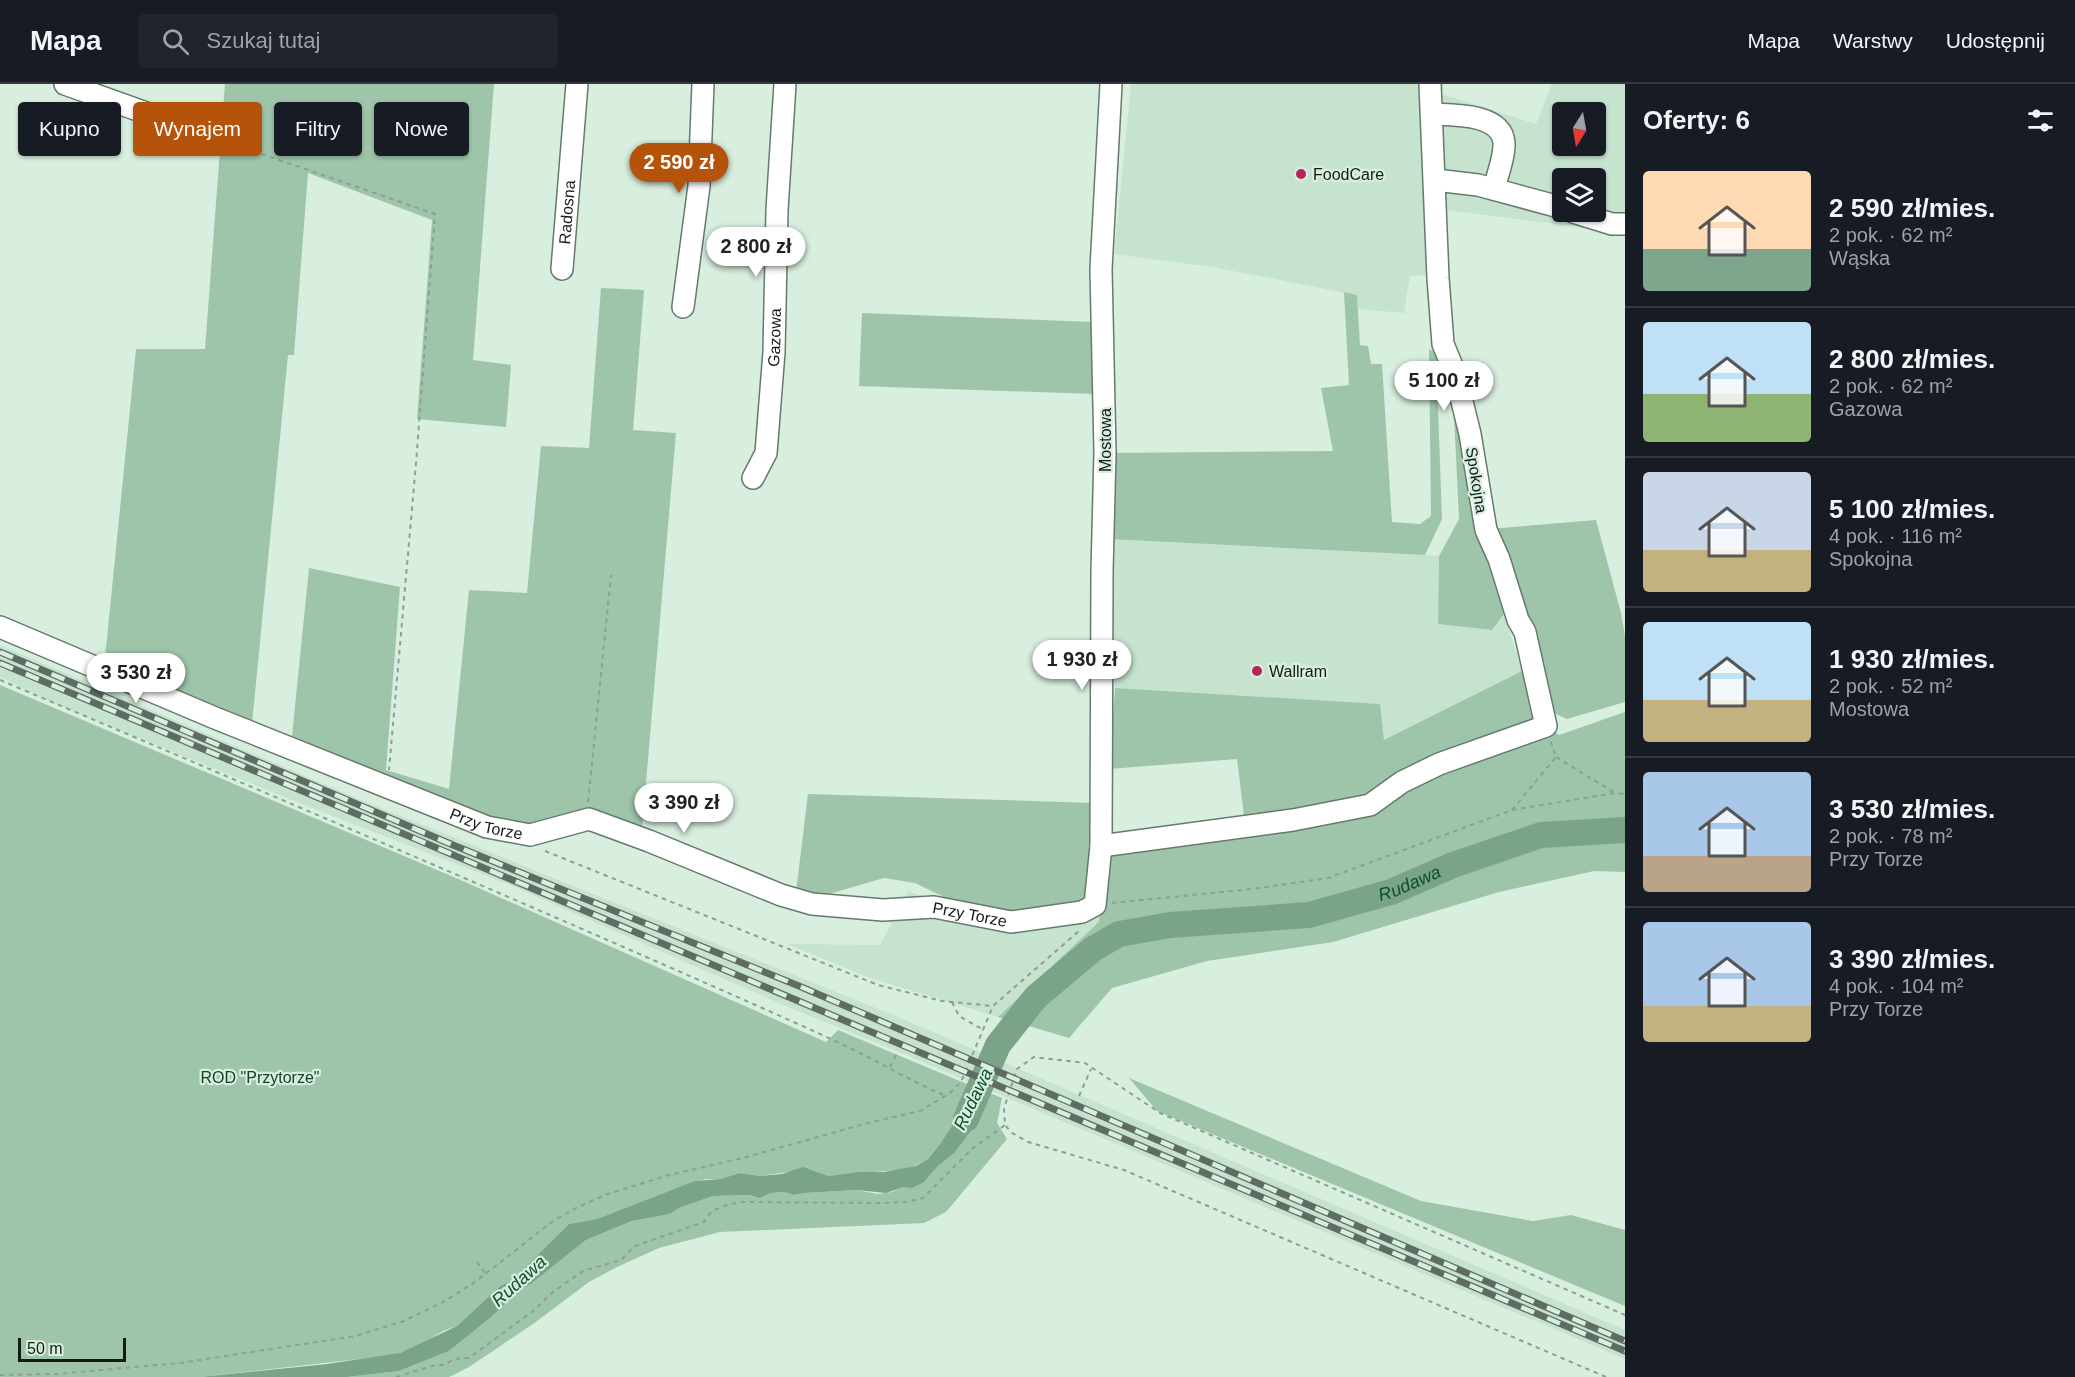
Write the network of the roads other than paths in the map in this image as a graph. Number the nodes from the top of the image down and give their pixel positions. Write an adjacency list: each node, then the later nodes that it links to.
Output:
1 (65, 84): 7 (street)
2 (577, 84): 14 (street, Radosna)
3 (703, 84): 15 (street)
4 (785, 84): 16 (street, Gazowa)
5 (1111, 84): 18 (street, Mostowa)
6 (1430, 84): 8 (street, Spokojna)
7 (133, 108)
8 (1432, 114): 9 (street, Spokojna); 10 (street)
9 (1435, 180): 10 (street); 18 (street, Spokojna)
10 (1494, 189): 11 (street)
11 (1552, 205)
12 (1606, 222): 13 (street)
13 (1625, 224)
14 (562, 269)
15 (683, 307)
16 (753, 478)
17 (0, 627): 19 (street, Przy Torze)
18 (1101, 846): 19 (street, Mostowa)
19 (1095, 905)

